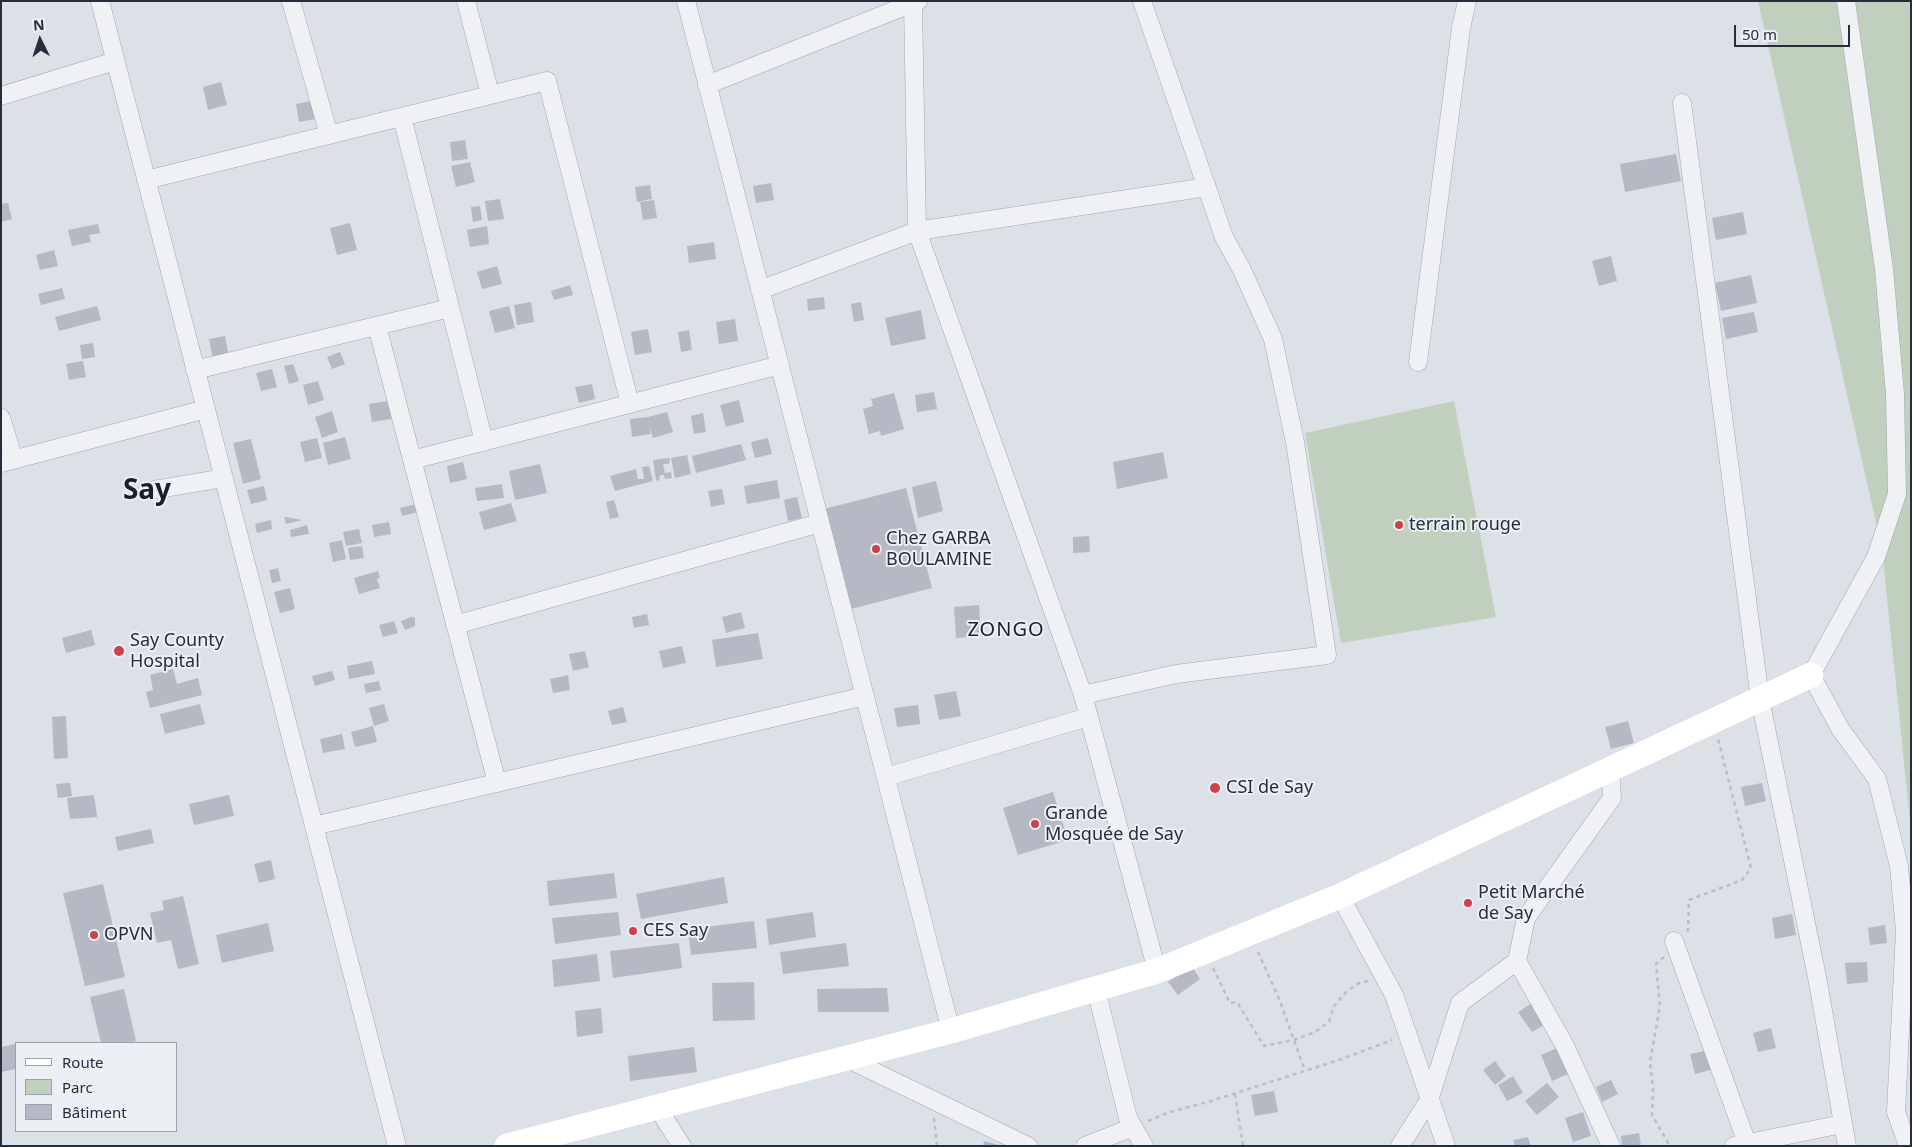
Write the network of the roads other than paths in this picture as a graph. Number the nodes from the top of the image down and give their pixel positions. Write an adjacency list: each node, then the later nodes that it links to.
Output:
1 (100, 1): 9 (street)
2 (291, 1): 15 (street)
3 (466, 1): 11 (street)
4 (686, 1): 10 (street)
5 (1142, 1): 17 (street)
6 (1467, 1): 22 (street)
7 (1846, 1): 35 (street)
8 (915, 2): 10 (street); 18 (street)
9 (115, 60): 12 (street); 16 (street)
10 (708, 84): 19 (street)
11 (490, 94): 14 (street); 25 (street)
12 (1, 96)
13 (1682, 102): 38 (street)
14 (402, 117): 15 (street); 20 (street)
15 (329, 135): 16 (street)
16 (146, 180): 24 (street)
17 (1207, 187): 18 (street); 36 (street)
18 (917, 231): 19 (street); 36 (street)
19 (760, 290): 23 (street)
20 (450, 308): 21 (street); 28 (street)
21 (377, 326): 24 (street); 29 (street)
22 (1418, 362)
23 (780, 365): 25 (street); 33 (street)
24 (195, 370): 26 (street)
25 (630, 404): 28 (street)
26 (206, 409): 30 (street); 31 (street)
27 (1, 418): 30 (street)
28 (484, 442): 29 (street)
29 (412, 460): 34 (street)
30 (8, 462)
31 (224, 478): 32 (street); 43 (street)
32 (147, 491)
33 (820, 523): 34 (street); 37 (street)
34 (455, 626): 42 (street)
35 (1811, 674): 38 (street); 67 (street)
36 (1083, 695): 39 (street)
37 (865, 696): 41 (street); 42 (street)
38 (1760, 699): 40 (street); 53 (street)
39 (1088, 717): 41 (street); 47 (street)
40 (1610, 768): 44 (street); 46 (street)
41 (886, 777): 49 (street)
42 (497, 783): 43 (street)
43 (314, 826): 57 (street)
44 (1340, 896): 47 (street); 51 (street)
45 (1674, 941): 56 (street)
46 (1517, 961): 51 (street); 65 (street)
47 (1158, 971): 48 (street)
48 (1096, 988): 49 (street); 54 (street)
49 (951, 1031): 50 (street)
50 (846, 1058): 52 (street); 60 (street)
51 (1429, 1100): 63 (street); 64 (street)
52 (657, 1107): 55 (street); 59 (street)
53 (1842, 1124): 56 (street); 66 (street)
54 (1133, 1127): 61 (street); 62 (street)
55 (567, 1138): 58 (street)
56 (1743, 1145)
57 (397, 1146)
58 (507, 1146)
59 (682, 1146)
60 (1028, 1146)
61 (1085, 1146)
62 (1144, 1146)
63 (1400, 1146)
64 (1446, 1146)
65 (1611, 1146)
66 (1847, 1146)
67 (1908, 1146)

